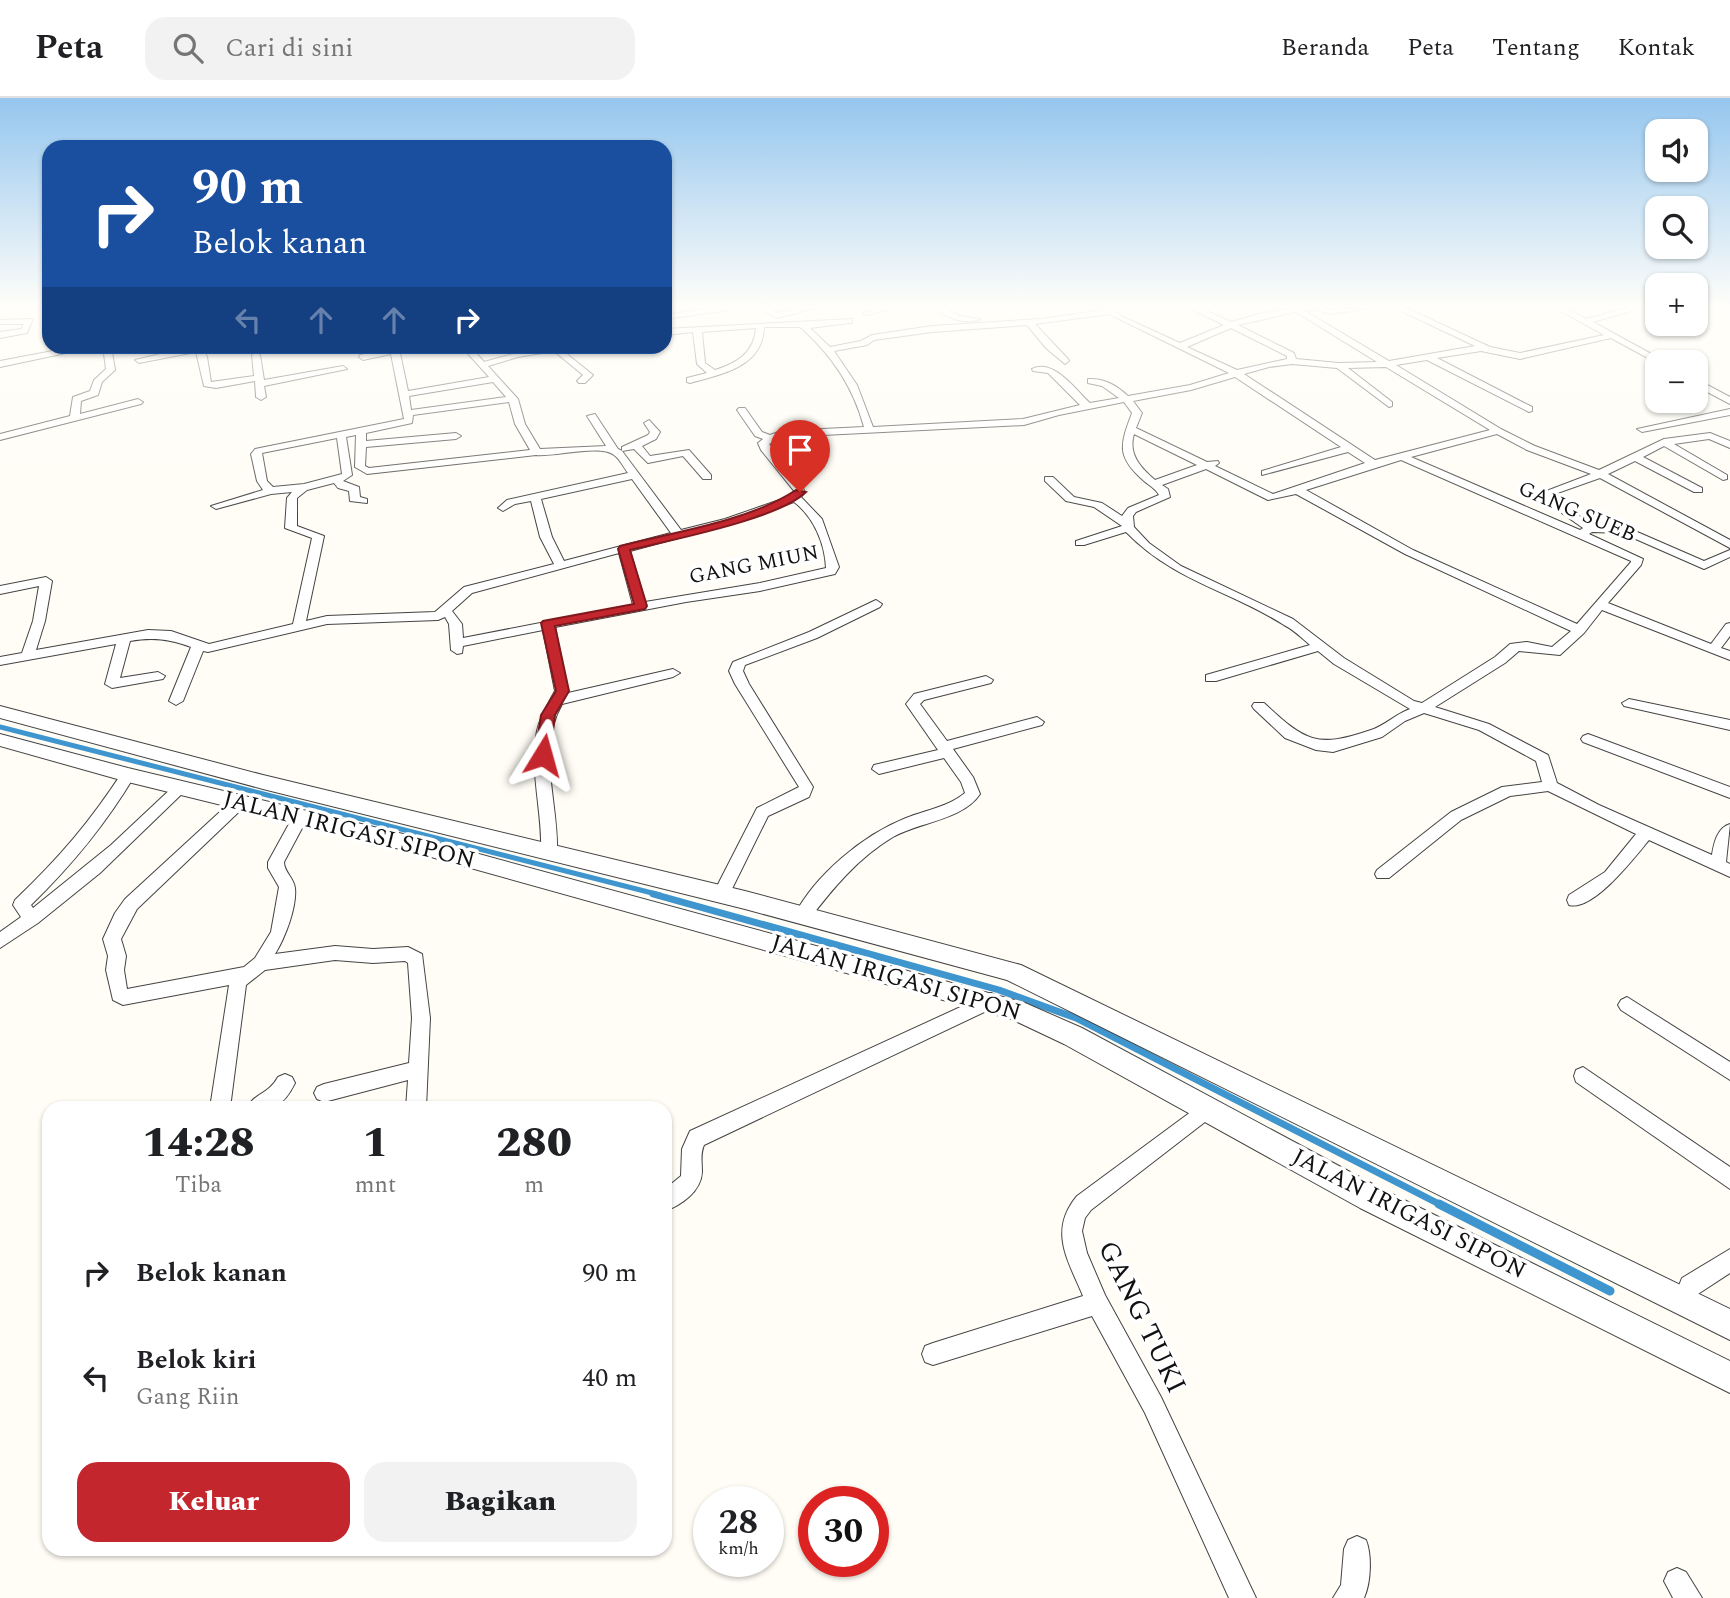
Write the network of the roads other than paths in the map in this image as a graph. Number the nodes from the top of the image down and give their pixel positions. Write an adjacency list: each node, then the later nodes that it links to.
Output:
1 (102, 375): 35 (street)
2 (206, 375): 18 (street)
3 (258, 375): 18 (street)
4 (300, 375): 18 (street)
5 (401, 375): 22 (street)
6 (493, 375): 16 (street)
7 (588, 375): 19 (street)
8 (706, 375): 17 (street)
9 (847, 375): 38 (street)
10 (1055, 375): 29 (street)
11 (1230, 375): 25 (street)
12 (1239, 375): 50 (street)
13 (1351, 375): 28 (street)
14 (1406, 375): 41 (street)
15 (1463, 375): 30 (street)
16 (496, 379): 22 (street); 24 (street)
17 (690, 380)
18 (258, 381): 23 (street)
19 (582, 381)
20 (1091, 381): 25 (street)
21 (1708, 389): 26 (street)
22 (405, 394): 33 (street)
23 (261, 397)
24 (513, 398): 33 (street); 52 (street)
25 (1128, 401): 29 (street); 65 (street)
26 (1730, 401)
27 (138, 402): 35 (street)
28 (1390, 404)
29 (1087, 406): 38 (street)
30 (1529, 409)
31 (742, 410): 45 (street)
32 (1730, 412): 39 (street)
33 (408, 413): 37 (street)
34 (592, 416): 51 (street)
35 (75, 418): 44 (street)
36 (649, 423): 48 (street)
37 (361, 429): 42 (street); 47 (street)
38 (869, 429): 45 (street)
39 (1642, 429)
40 (1134, 430): 57 (street)
41 (1498, 431): 53 (street); 59 (street)
42 (340, 434): 64 (street); 68 (street)
43 (456, 436): 47 (street)
44 (0, 437)
45 (768, 438): 71 (street)
46 (1664, 442): 49 (street); 54 (street); 62 (street)
47 (360, 444): 52 (street)
48 (636, 444): 51 (street); 61 (street)
49 (1730, 445)
50 (1349, 449): 56 (street); 58 (street)
51 (615, 451): 52 (street); 60 (street)
52 (536, 452)
53 (1403, 457): 56 (street); 76 (street, GANG SUEB)
54 (1636, 457): 59 (street); 67 (street)
55 (1220, 461): 57 (street)
56 (1373, 464): 69 (street)
57 (1208, 465): 65 (street); 69 (street)
58 (1266, 473)
59 (1600, 474): 75 (street); 81 (street)
60 (635, 475): 70 (street); 79 (street)
61 (707, 477)
62 (1723, 477)
63 (1049, 479): 77 (street)
64 (338, 481): 66 (street); 72 (street)
65 (1153, 484): 77 (street)
66 (303, 487): 68 (street); 91 (street)
67 (1698, 490)
68 (270, 491): 73 (street)
69 (1299, 491): 93 (street)
70 (535, 496): 74 (street); 84 (street)
71 (795, 498): 79 (street); 88 (street, GANG MIUN)
72 (363, 501)
73 (216, 506)
74 (503, 508)
75 (1565, 513): 76 (street); 78 (street)
76 (1544, 520): 78 (street, GANG SUEB)
77 (1127, 526): 80 (street); 96 (street)
78 (1585, 531): 83 (street); 87 (street, GANG SUEB)
79 (678, 534): 82 (street)
80 (1080, 543)
81 (1730, 545)
82 (624, 549): 84 (street); 88 (street)
83 (1730, 553)
84 (561, 565): 89 (street)
85 (0, 590): 98 (street)
86 (876, 604): 128 (street)
87 (1601, 605): 93 (street, GANG SUEB); 97 (street)
88 (640, 606): 90 (street)
89 (446, 611): 90 (street); 91 (street)
90 (548, 623): 105 (street)
91 (299, 625): 95 (street)
92 (1730, 627): 97 (street)
93 (1580, 630): 109 (street, GANG SUEB)
94 (124, 638): 95 (street); 98 (street); 102 (street)
95 (198, 646): 106 (street)
96 (1320, 646): 103 (street); 109 (street)
97 (1714, 649): 99 (street)
98 (28, 656): 100 (street)
99 (1730, 656)
100 (0, 661)
101 (673, 673): 105 (street)
102 (158, 676)
103 (1210, 678)
104 (986, 680): 115 (street)
105 (558, 699): 125 (street)
106 (176, 701)
107 (1629, 703): 112 (street)
108 (1259, 706): 109 (street, GANG SUEB)
109 (1424, 708): 118 (street)
110 (0, 712): 125 (street, JALAN IRIGASI SIPON)
111 (1037, 722): 115 (street)
112 (1730, 725)
113 (1588, 738): 120 (street)
114 (0, 740): 117 (street, JALAN IRIGASI SIPON)
115 (946, 749): 116 (street); 130 (street)
116 (879, 769)
117 (128, 775): 119 (street, JALAN IRIGASI SIPON); 131 (street)
118 (1550, 786): 124 (street); 127 (street)
119 (181, 788): 121 (street, JALAN IRIGASI SIPON); 131 (street)
120 (1730, 793)
121 (240, 802): 122 (street, JALAN IRIGASI SIPON); 134 (street)
122 (300, 817): 133 (street); 135 (street, JALAN IRIGASI SIPON)
123 (1730, 830): 126 (street)
124 (1646, 831): 126 (street); 129 (street)
125 (550, 853): 128 (street, JALAN IRIGASI SIPON)
126 (1724, 868)
127 (1383, 874)
128 (720, 895): 130 (street, JALAN IRIGASI SIPON)
129 (1575, 900)
130 (802, 916): 150 (street, JALAN IRIGASI SIPON)
131 (32, 918): 132 (street)
132 (0, 941)
133 (261, 963): 134 (street); 137 (street)
134 (246, 974): 142 (street)
135 (991, 1001): 145 (street, JALAN IRIGASI SIPON); 147 (street)
136 (1627, 1005): 138 (street)
137 (418, 1069): 141 (street); 144 (street)
138 (1730, 1072)
139 (1583, 1076): 146 (street)
140 (285, 1083): 143 (street)
141 (324, 1093)
142 (221, 1101)
143 (268, 1101)
144 (416, 1101)
145 (1207, 1109): 149 (street, GANG TUKI); 153 (street, JALAN IRIGASI SIPON)
146 (1730, 1180)
147 (672, 1198)
148 (1730, 1260): 150 (street)
149 (1097, 1303): 152 (street); 155 (street, GANG TUKI)
150 (1683, 1303): 151 (street, JALAN IRIGASI SIPON)
151 (1730, 1325)
152 (933, 1354)
153 (1730, 1377)
154 (1357, 1549): 156 (street)
155 (1243, 1598)
156 (1346, 1598)

